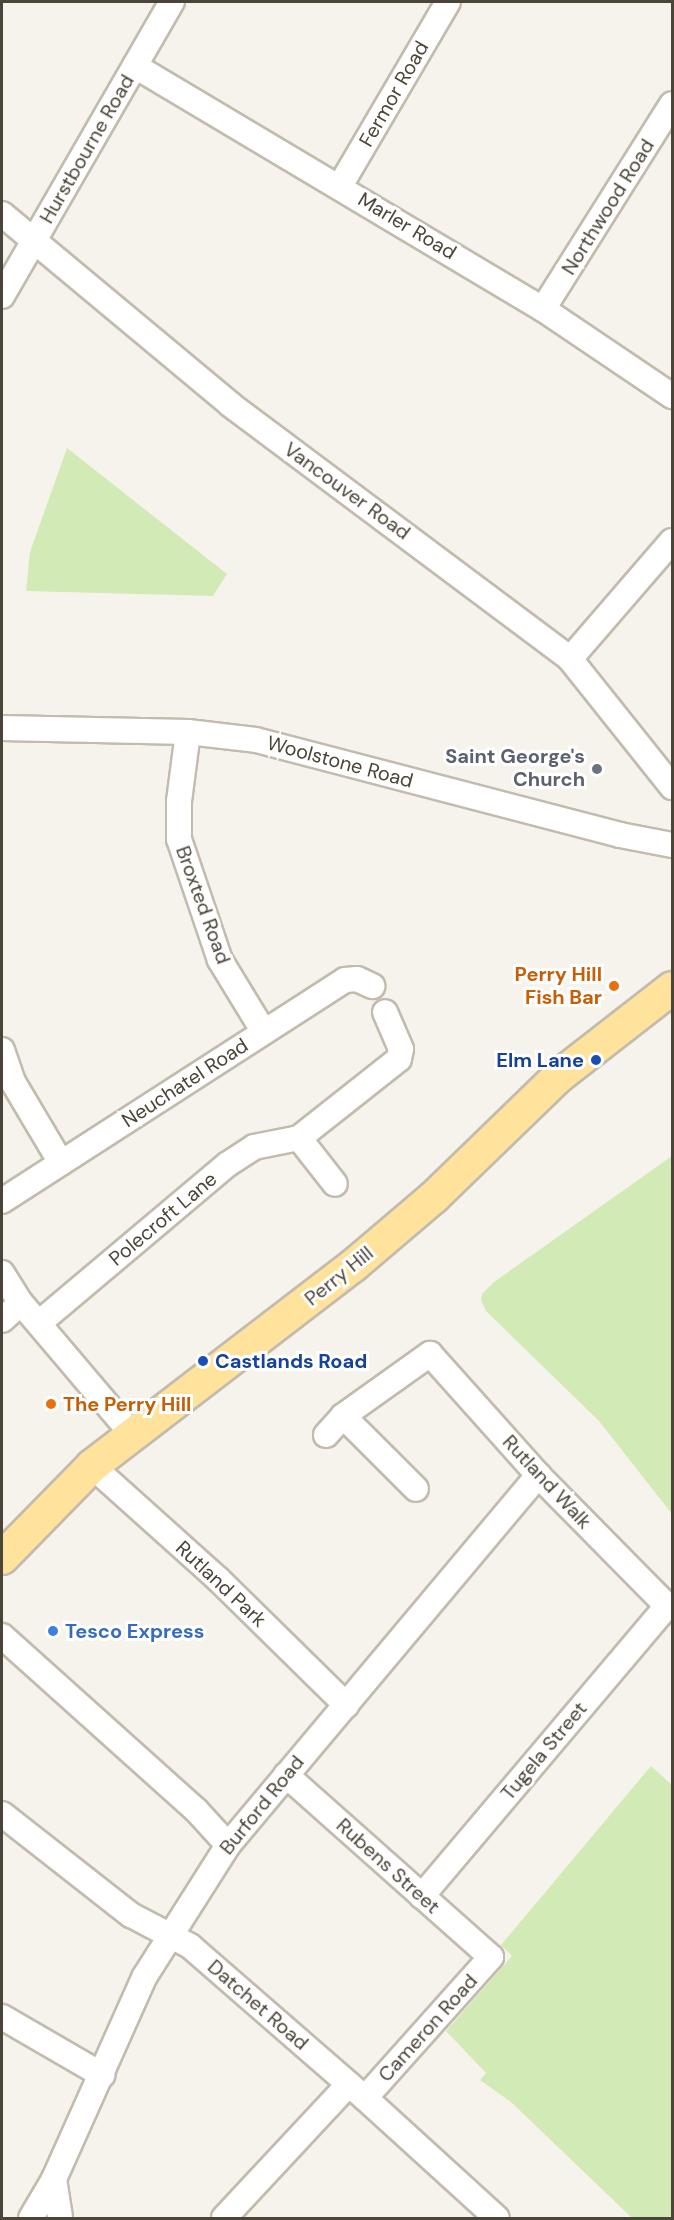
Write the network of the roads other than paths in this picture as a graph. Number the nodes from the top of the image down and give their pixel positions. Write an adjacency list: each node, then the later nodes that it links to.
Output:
1 (172, 2): 3 (street, Hurstbourne Road)
2 (448, 2): 5 (street, Fermor Road)
3 (135, 66): 5 (street, Marler Road); 7 (street, Hurstbourne Road)
4 (672, 104): 9 (street, Northwood Road)
5 (340, 186): 9 (street, Marler Road)
6 (2, 214): 7 (street, Vancouver Road)
7 (34, 241): 8 (street, Hurstbourne Road); 12 (street, Vancouver Road)
8 (2, 296)
9 (543, 309): 10 (street, Marler Road)
10 (672, 396)
11 (672, 542): 12 (street)
12 (570, 659): 15 (street, Vancouver Road)
13 (2, 728): 14 (street, Woolstone Road)
14 (188, 732): 16 (street, Woolstone Road); 20 (street, Broxted Road)
15 (672, 787)
16 (672, 845)
17 (372, 986): 20 (street, Neuchatel Road)
18 (672, 988): 31 (main road, Perry Hill)
19 (385, 1012): 22 (street, Polecroft Lane)
20 (264, 1032): 23 (street, Neuchatel Road)
21 (2, 1050): 23 (street)
22 (299, 1138): 24 (street); 29 (street, Polecroft Lane)
23 (61, 1162): 25 (street, Neuchatel Road)
24 (335, 1184)
25 (2, 1201)
26 (2, 1274): 27 (street)
27 (21, 1303): 28 (street); 29 (street)
28 (2, 1320)
29 (39, 1323): 31 (street)
30 (344, 1416): 32 (street); 34 (street, Rutland Walk); 35 (street)
31 (132, 1434): 33 (main road, Perry Hill)
32 (326, 1435)
33 (92, 1466): 36 (main road, Perry Hill); 39 (street, Rutland Park)
34 (538, 1475): 37 (street, Rutland Walk); 39 (street, Burford Road)
35 (416, 1489)
36 (2, 1558)
37 (667, 1606): 43 (street, Tugela Street)
38 (2, 1636): 42 (street)
39 (346, 1705): 40 (street, Burford Road)
40 (286, 1775): 42 (street, Burford Road); 43 (street, Rubens Street)
41 (2, 1814): 44 (street, Datchet Road)
42 (228, 1845): 44 (street, Burford Road)
43 (422, 1896): 45 (street, Rubens Street)
44 (168, 1936): 47 (street, Burford Road); 48 (street, Datchet Road)
45 (491, 1957): 48 (street, Cameron Road)
46 (2, 2017): 47 (street)
47 (102, 2076): 49 (street, Burford Road)
48 (357, 2091): 52 (street, Cameron Road); 53 (street, Datchet Road)
49 (54, 2179): 50 (street, Burford Road); 51 (street)
50 (31, 2218)
51 (60, 2218)
52 (224, 2218)
53 (497, 2218)

